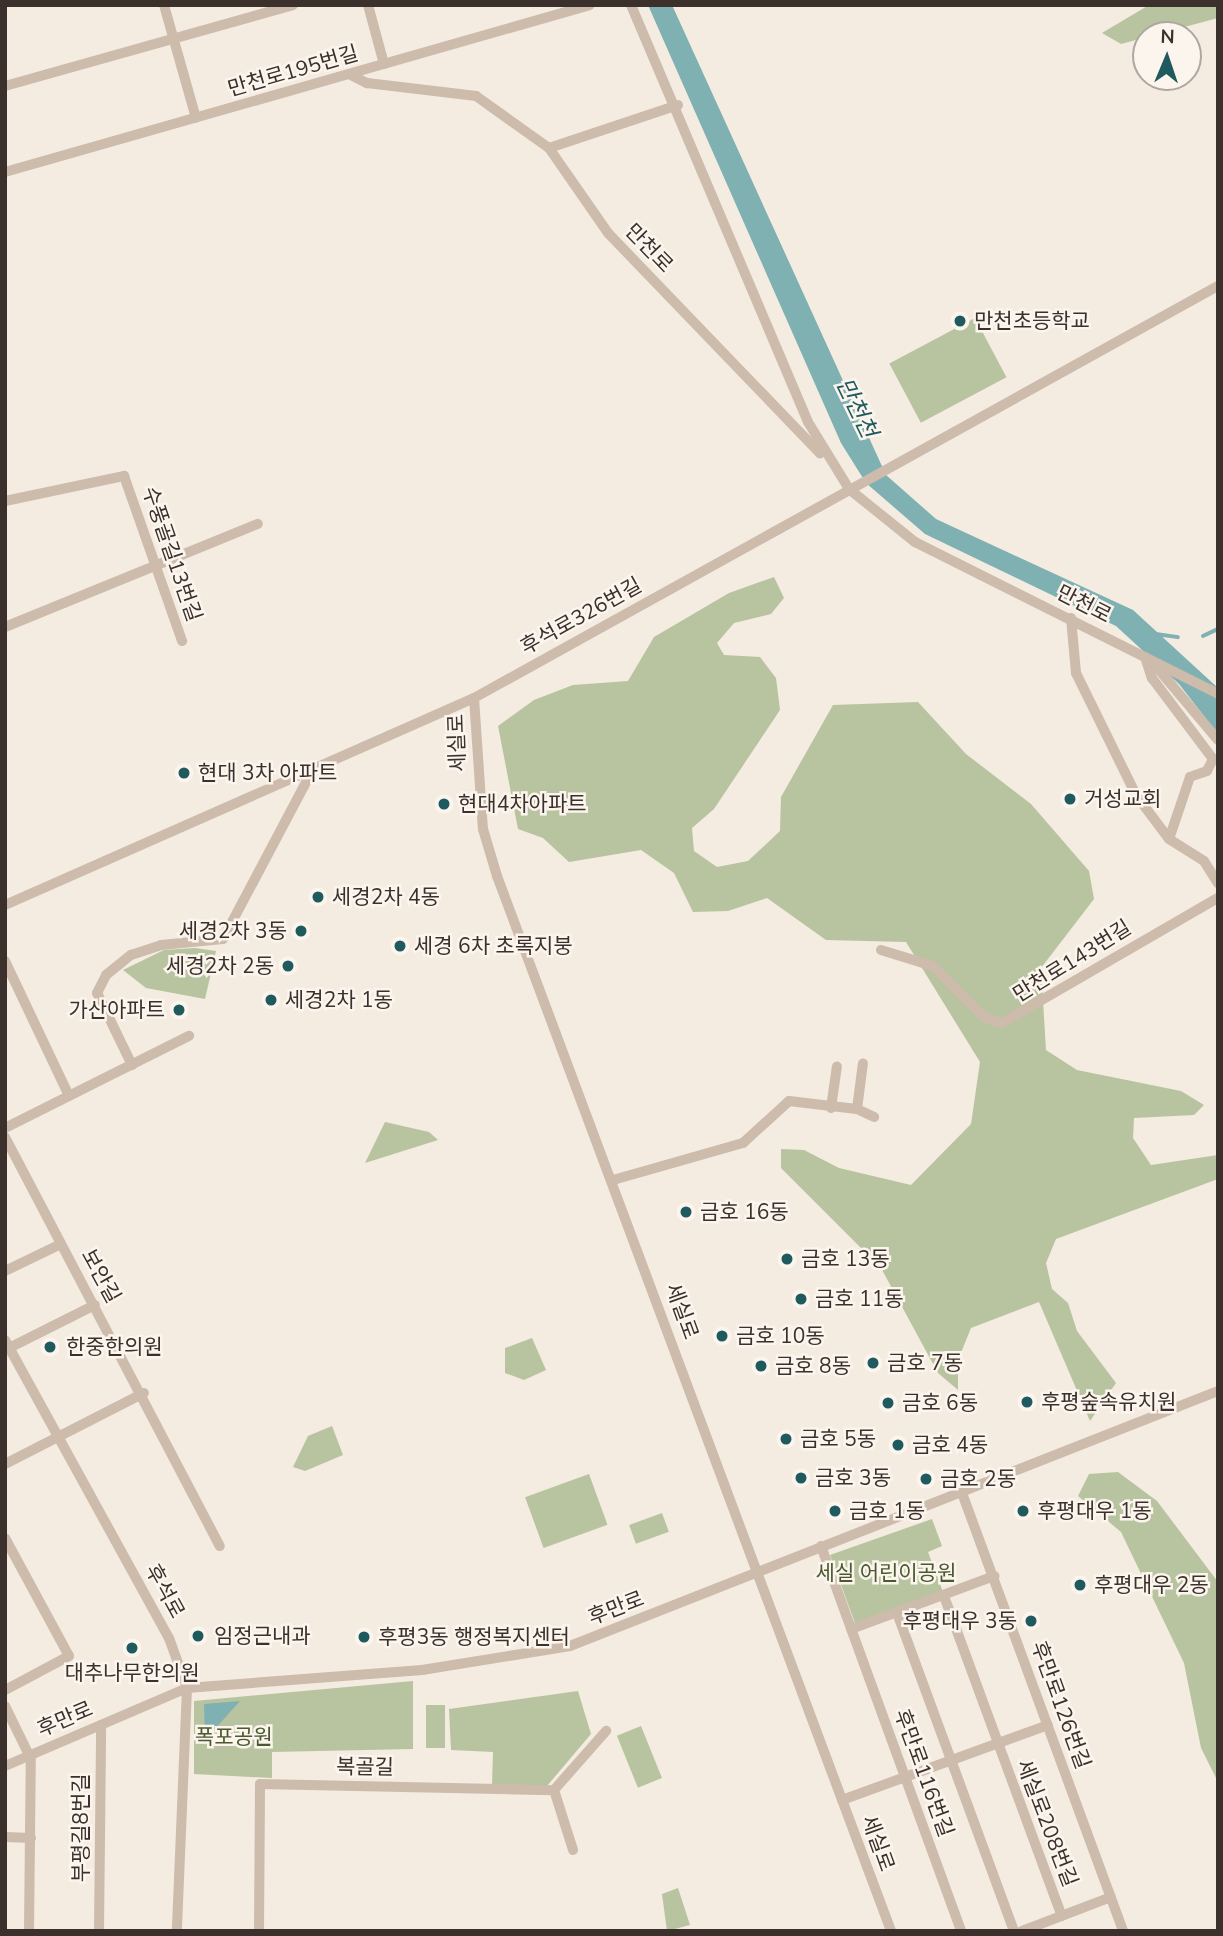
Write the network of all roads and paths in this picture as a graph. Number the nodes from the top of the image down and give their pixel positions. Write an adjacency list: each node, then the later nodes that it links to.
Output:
1 (164, 5): 6 (street)
2 (293, 5): 6 (street)
3 (368, 5): 7 (street)
4 (590, 5): 7 (street, 만천로195번길)
5 (631, 5): 10 (street, 만천로)
6 (175, 40): 9 (street); 11 (street)
7 (384, 64): 8 (street, 만천로195번길)
8 (351, 75): 11 (street, 만천로195번길); 12 (street, 만천로)
9 (5, 86)
10 (678, 105): 12 (street); 15 (street, 만천로)
11 (196, 118): 13 (street, 만천로195번길)
12 (549, 148): 15 (street, 만천로)
13 (5, 172)
14 (1218, 286): 16 (street, 후석로326번길)
15 (830, 462): 16 (street, 만천로)
16 (849, 489): 20 (street, 만천로); 25 (street, 후석로326번길)
17 (5, 501): 19 (street, 수풍골길13번길)
18 (258, 524): 19 (street)
19 (156, 565): 21 (street); 22 (street, 수풍골길13번길)
20 (1072, 618): 23 (street, 만천로); 29 (street)
21 (5, 627)
22 (182, 641)
23 (1149, 659): 24 (street, 만천로); 26 (street); 27 (street)
24 (1218, 694)
25 (474, 698): 28 (street, 후석로326번길); 45 (street, 세실로)
26 (1218, 740)
27 (1215, 767): 29 (street)
28 (313, 769): 32 (street, 후석로326번길); 37 (street)
29 (1169, 839): 30 (street)
30 (1218, 883)
31 (1217, 899): 33 (street, 만천로143번길)
32 (5, 905)
33 (881, 950)
34 (5, 961): 39 (street)
35 (189, 1036): 37 (street)
36 (863, 1063): 41 (street)
37 (132, 1065): 39 (street)
38 (837, 1066): 40 (street)
39 (69, 1096): 43 (street)
40 (831, 1108): 41 (street); 45 (street)
41 (857, 1109): 42 (street)
42 (874, 1117)
43 (5, 1128)
44 (5, 1137): 46 (street, 보안길)
45 (613, 1181): 58 (street, 세실로)
46 (61, 1244): 47 (street); 48 (street, 보안길)
47 (5, 1271)
48 (96, 1305): 49 (street); 51 (street, 보안길)
49 (7, 1344): 52 (street, 후석로)
50 (1218, 1391): 54 (street, 후만로)
51 (144, 1393): 52 (street); 56 (street, 보안길)
52 (58, 1435): 53 (street); 63 (street, 후석로)
53 (5, 1464)
54 (962, 1493): 57 (street, 후만로); 59 (street, 후만로126번길)
55 (5, 1538): 64 (street)
56 (220, 1546)
57 (821, 1546): 58 (street, 후만로); 62 (street, 후만로116번길)
58 (757, 1573): 63 (street, 후만로); 75 (street, 세실로)
59 (995, 1576): 60 (street); 67 (street, 후만로126번길)
60 (944, 1596): 61 (street); 69 (street, 세실로208번길)
61 (897, 1613): 62 (street); 71 (street)
62 (851, 1629): 73 (street, 후만로116번길)
63 (187, 1688): 66 (street, 후만로); 83 (street, 후석로)
64 (5, 1690)
65 (5, 1706): 70 (street)
66 (101, 1725): 70 (street, 후만로); 82 (street, 부평길8번길)
67 (1048, 1725): 69 (street, 세실로208번길); 79 (street, 후만로126번길)
68 (606, 1731): 74 (street)
69 (997, 1744): 71 (street, 세실로208번길); 80 (street, 세실로208번길)
70 (30, 1755): 72 (street, 후만로); 77 (street)
71 (950, 1761): 73 (street, 세실로208번길); 87 (street)
72 (5, 1766)
73 (905, 1777): 75 (street, 세실로208번길); 86 (street, 후만로116번길)
74 (554, 1790): 78 (street); 84 (street, 복골길)
75 (842, 1800): 85 (street, 세실로)
76 (5, 1837): 77 (street)
77 (31, 1838): 81 (street)
78 (573, 1850)
79 (1111, 1897): 80 (street); 89 (street, 후만로126번길)
80 (1062, 1916): 88 (street)
81 (29, 1931)
82 (99, 1931)
83 (177, 1931)
84 (259, 1931)
85 (891, 1931)
86 (961, 1931)
87 (1014, 1931)
88 (1022, 1931)
89 (1123, 1931)

